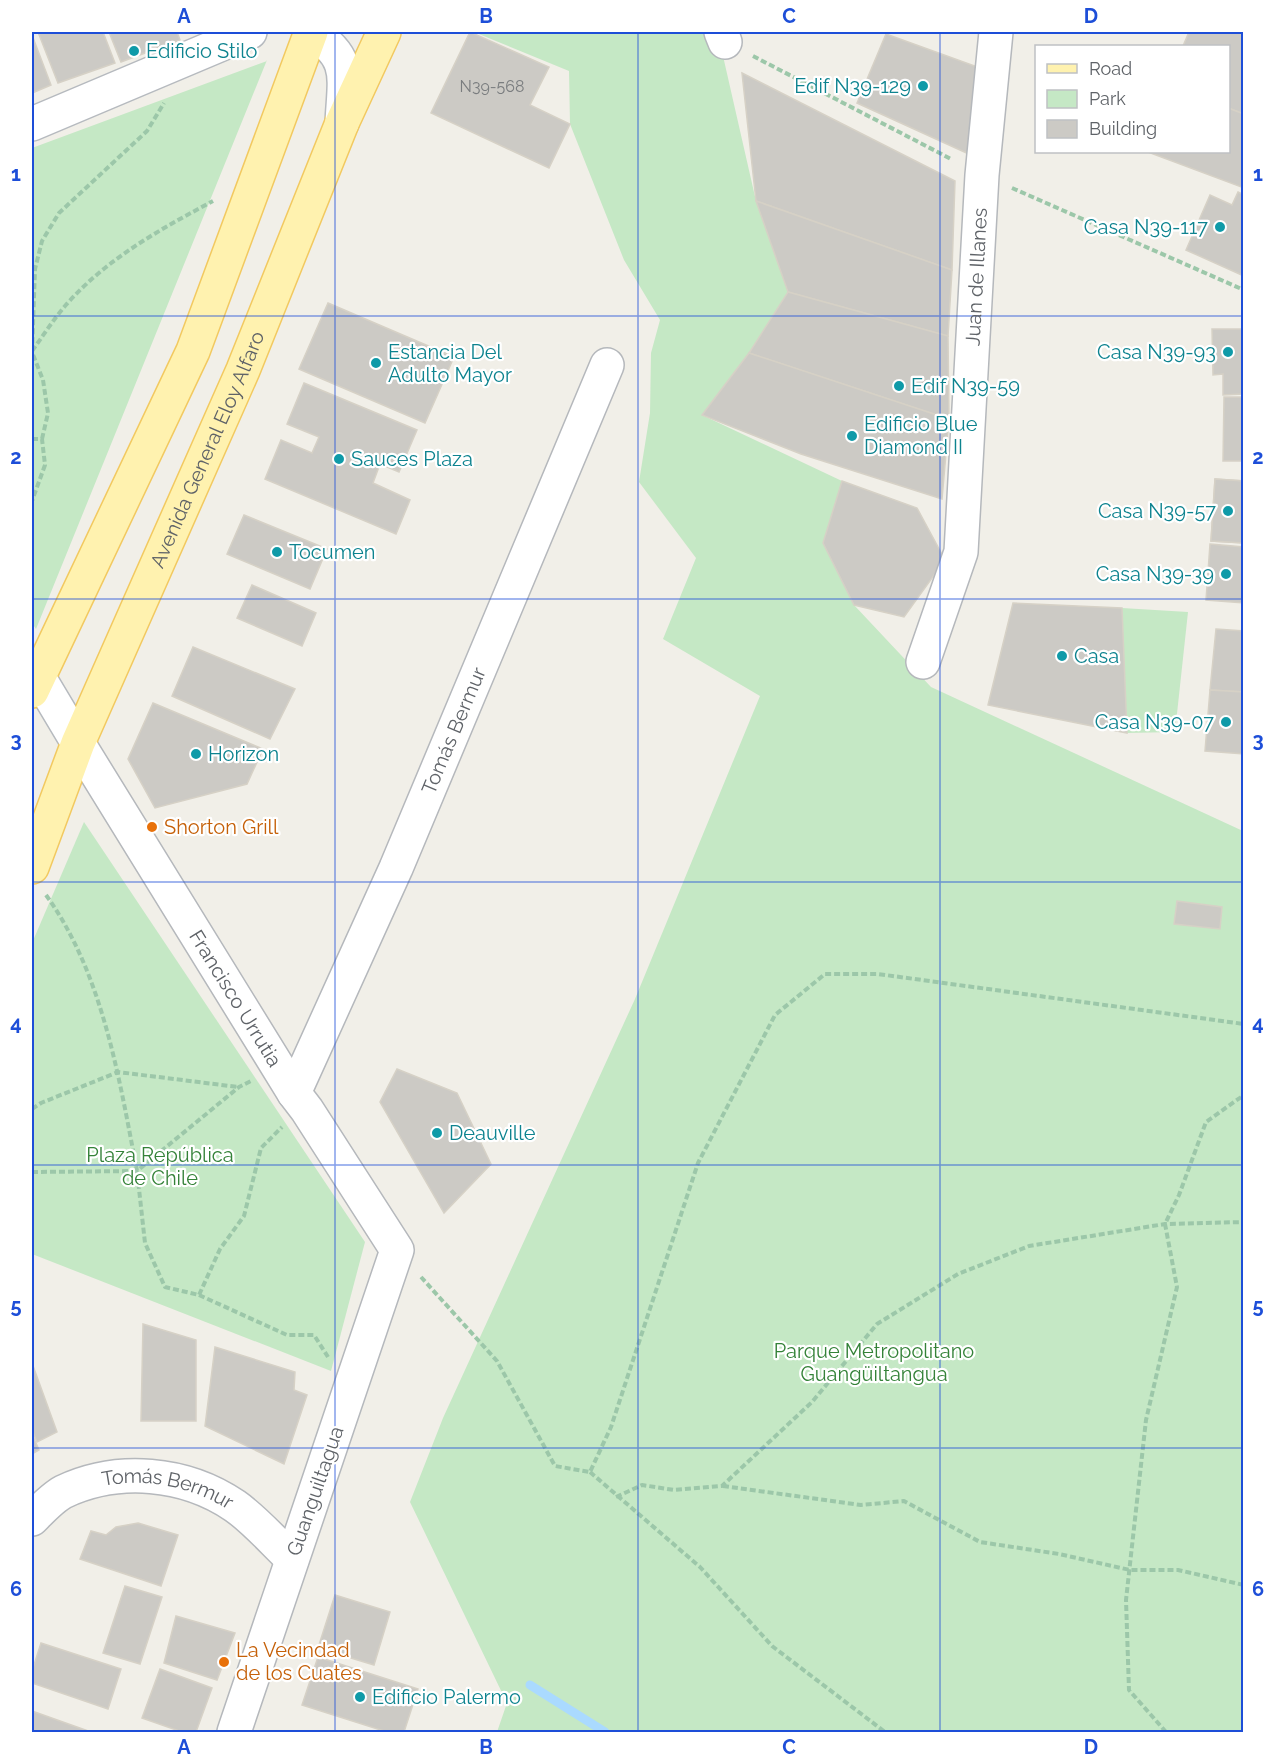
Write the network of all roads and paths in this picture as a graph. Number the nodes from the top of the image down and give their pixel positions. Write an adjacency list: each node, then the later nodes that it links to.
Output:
1 (250, 32): 7 (street)
2 (311, 32): 6 (street); 15 (main road)
3 (384, 32): 6 (main road, Avenida General Eloy Alfaro)
4 (996, 32): 14 (street, Juan de Illanes)
5 (170, 95): 9 (path)
6 (342, 123): 16 (main road, Avenida General Eloy Alfaro)
7 (32, 124)
8 (216, 199): 9 (path)
9 (32, 352): 12 (path)
10 (607, 365): 21 (street, Tomás Bermur)
11 (32, 439): 12 (path)
12 (42, 440): 13 (path)
13 (32, 501)
14 (923, 662)
15 (33, 678): 16 (street, Francisco Urrutia)
16 (78, 743): 17 (main road, Avenida General Eloy Alfaro); 21 (street, Francisco Urrutia)
17 (38, 880): 19 (path)
18 (1244, 1024): 31 (path)
19 (118, 1072): 20 (path); 23 (path); 25 (path)
20 (239, 1087): 21 (path); 25 (path)
21 (293, 1090): 28 (street, Francisco Urrutia); 29 (path)
22 (1244, 1095): 27 (path)
23 (32, 1109)
24 (32, 1172): 25 (path)
25 (137, 1172): 29 (path)
26 (1244, 1222): 27 (path)
27 (1165, 1224): 32 (path); 36 (path)
28 (397, 1250): 30 (street, Guanguiltagua); 31 (path)
29 (199, 1295): 30 (path)
30 (348, 1395): 35 (street, Guanguiltagua)
31 (590, 1472): 33 (path)
32 (722, 1486): 33 (path); 36 (path)
33 (616, 1497): 39 (path)
34 (32, 1519): 35 (street, Tomás Bermur)
35 (292, 1559): 38 (street, Guanguiltagua)
36 (1130, 1570): 37 (path); 40 (path)
37 (1244, 1585)
38 (234, 1732)
39 (885, 1732)
40 (1166, 1732)

